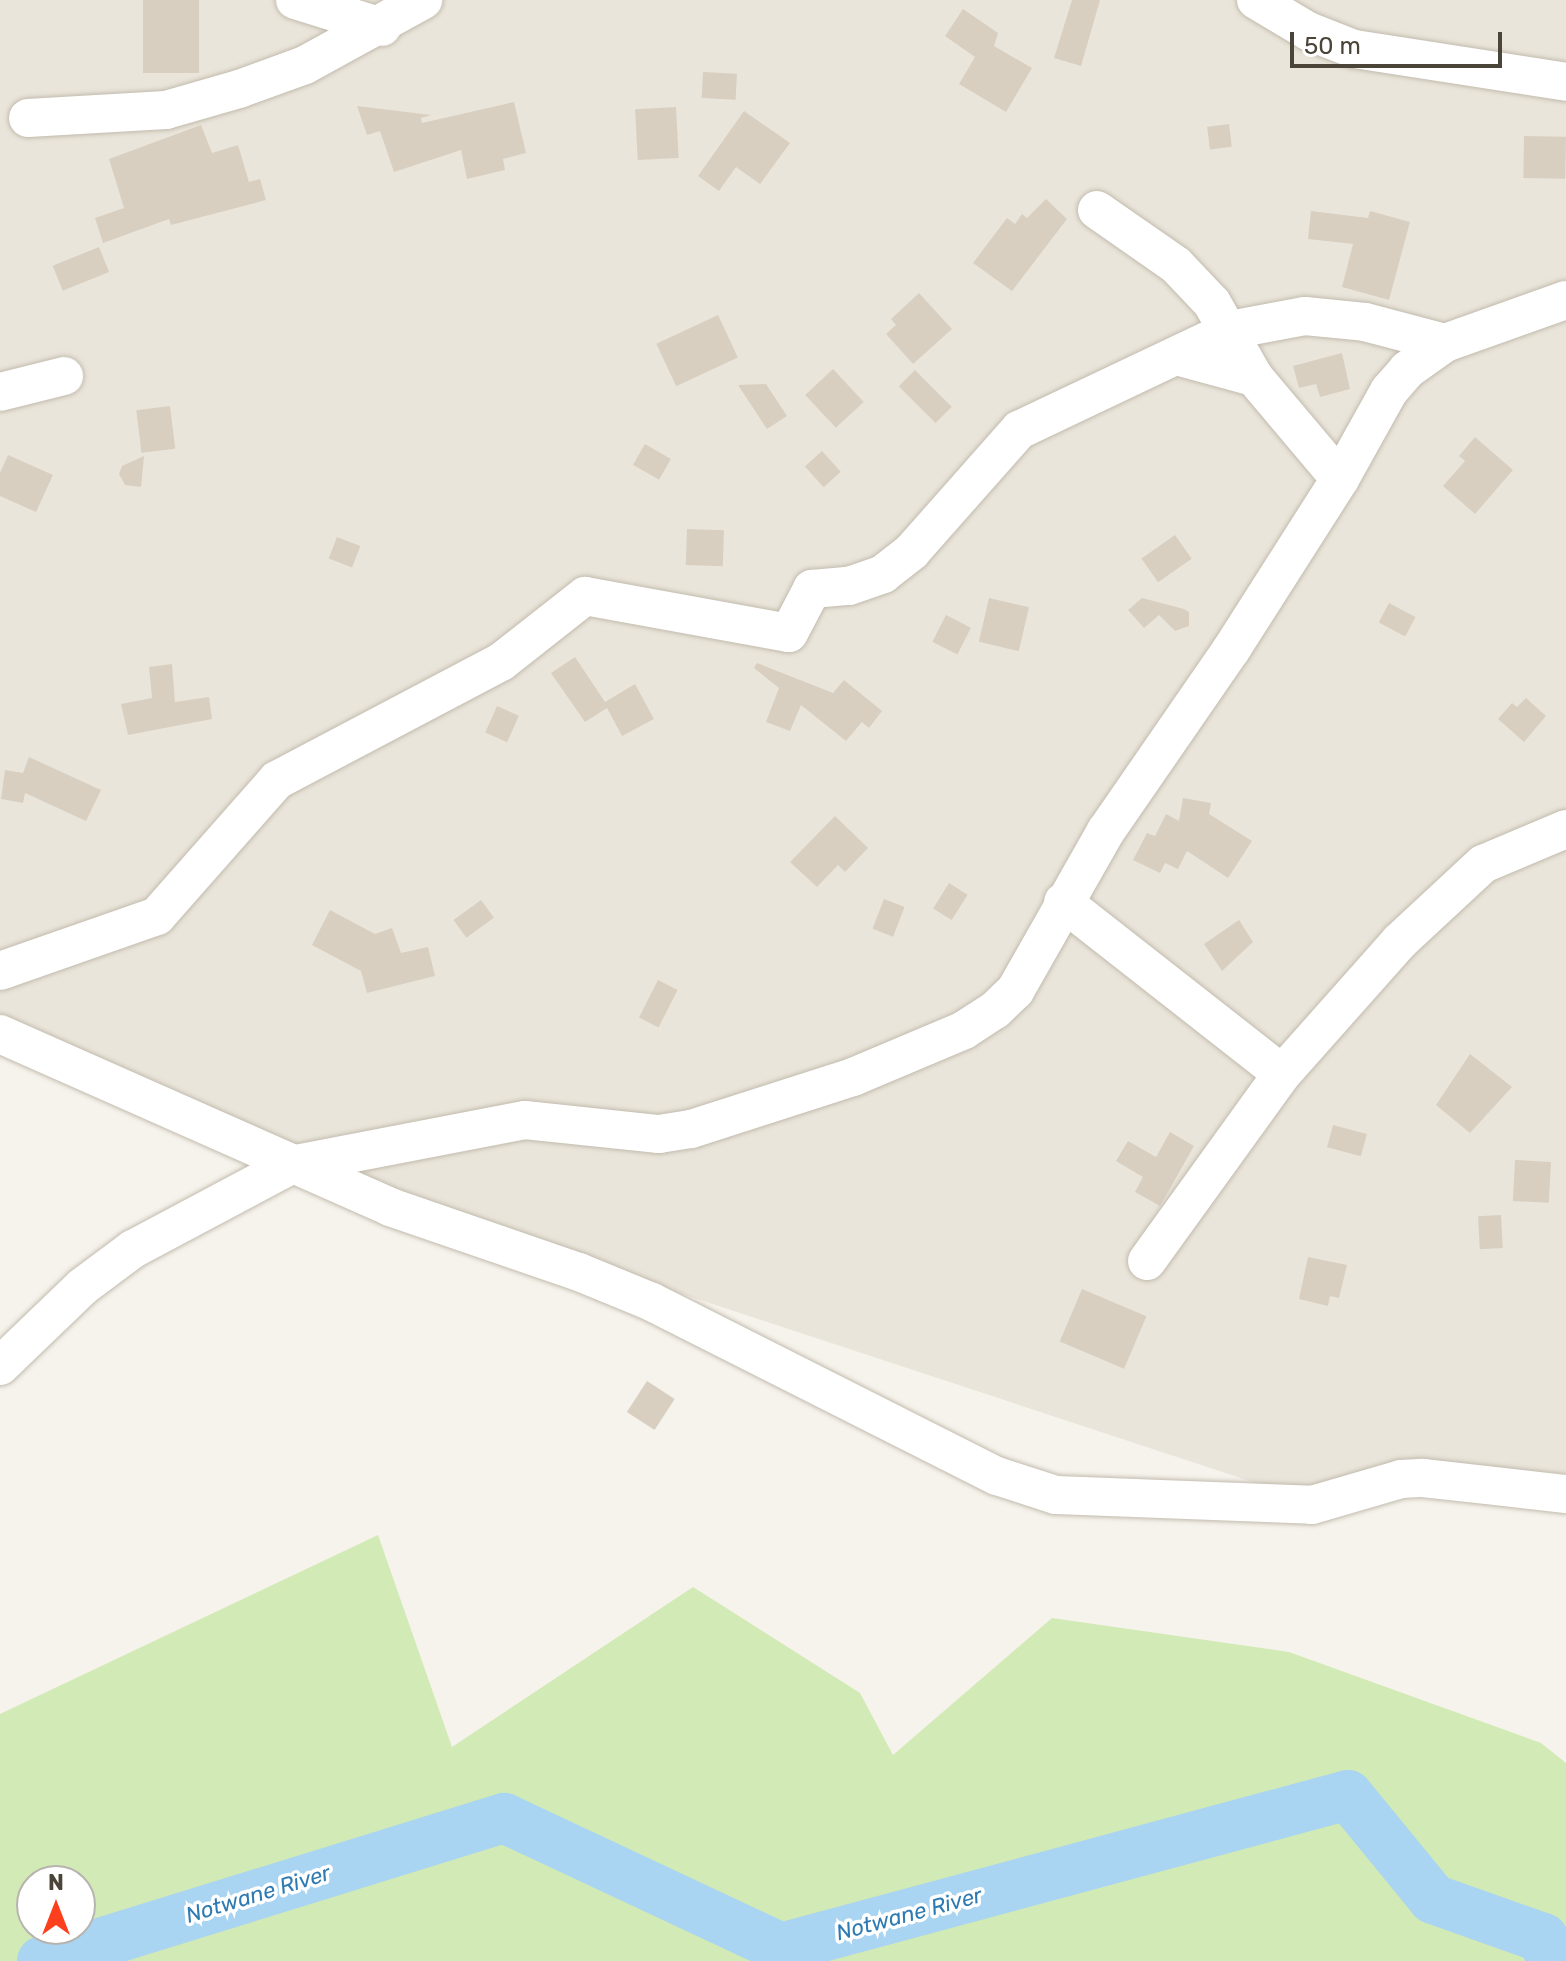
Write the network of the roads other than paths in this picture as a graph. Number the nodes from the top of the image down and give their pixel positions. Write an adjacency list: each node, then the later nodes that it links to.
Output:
1 (295, 0): 4 (street)
2 (423, 0): 4 (street)
3 (1256, 0): 5 (street)
4 (382, 27): 6 (street)
5 (1566, 82)
6 (28, 118)
7 (1097, 210): 9 (street)
8 (1566, 300): 10 (street)
9 (1230, 330): 10 (street); 11 (street); 13 (street)
10 (1445, 343): 15 (street)
11 (1176, 356): 13 (street); 18 (street)
12 (64, 376): 14 (street)
13 (1254, 377): 15 (street)
14 (0, 392)
15 (1340, 479): 17 (street)
16 (1566, 829): 20 (street)
17 (1063, 902): 20 (street); 21 (street)
18 (0, 971)
19 (0, 1034): 21 (street)
20 (1282, 1074): 22 (street)
21 (291, 1165): 23 (street); 24 (street)
22 (1147, 1261)
23 (0, 1366)
24 (1566, 1494)

